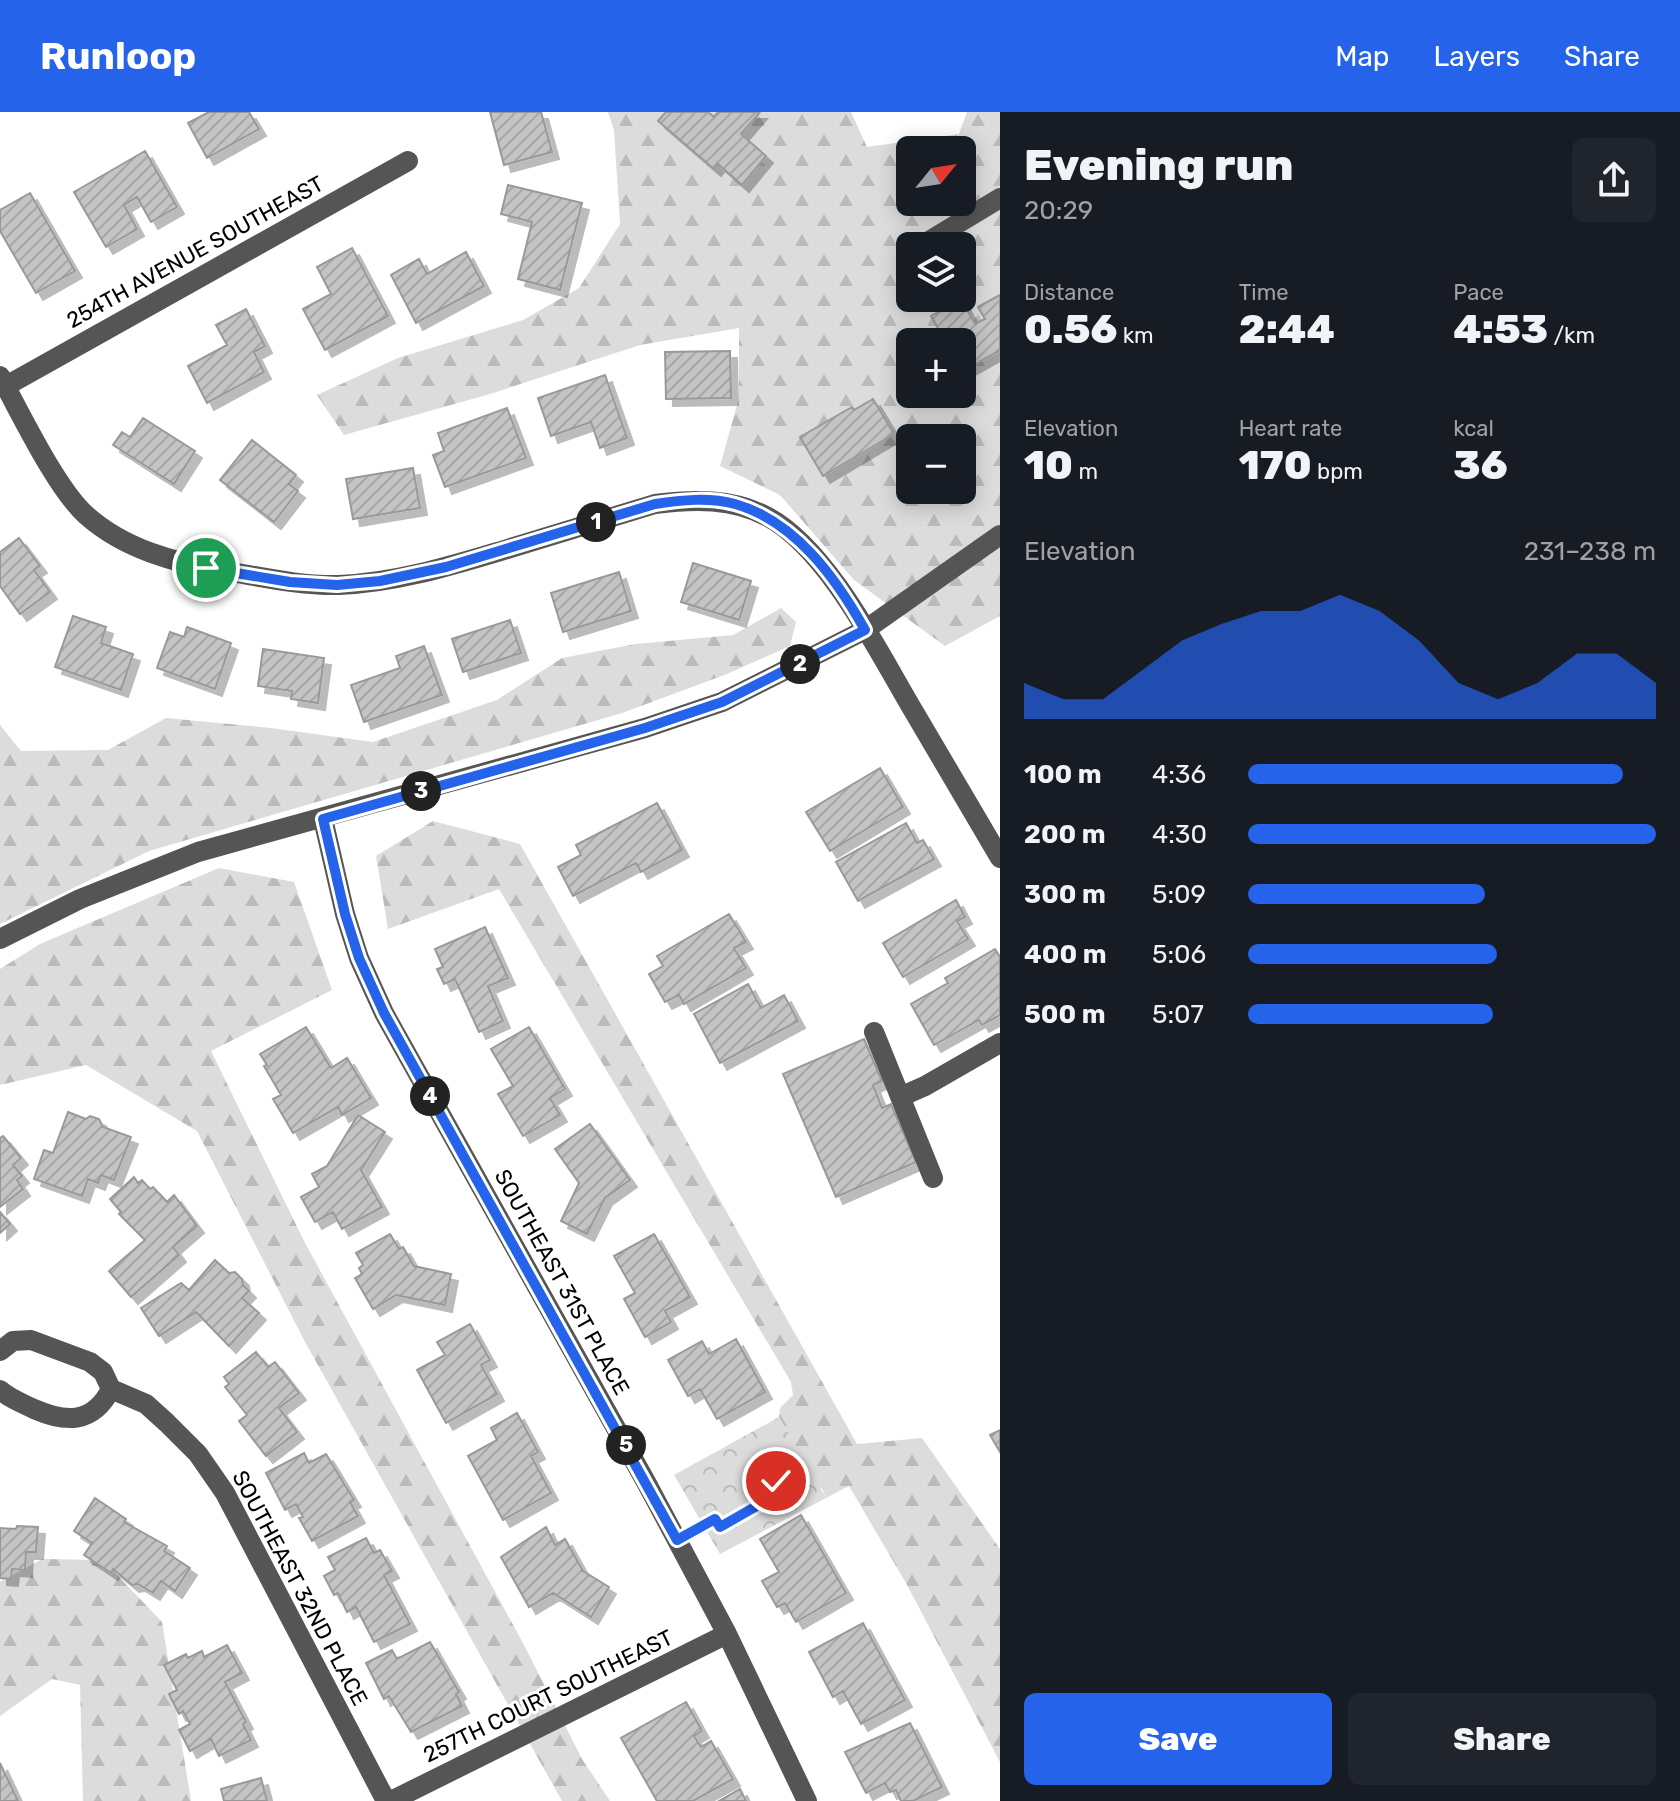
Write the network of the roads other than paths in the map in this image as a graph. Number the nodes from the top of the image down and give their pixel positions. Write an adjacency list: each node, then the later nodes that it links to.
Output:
1 (408, 161): 4 (street, 254TH AVENUE SOUTHEAST)
2 (1000, 198): 3 (street)
3 (944, 232)
4 (3, 381): 6 (street)
5 (1000, 535): 6 (street)
6 (865, 630): 7 (street); 8 (street)
7 (323, 819): 9 (street); 17 (street, SOUTHEAST 31ST PLACE)
8 (1000, 858)
9 (0, 939)
10 (874, 1032): 12 (street)
11 (1000, 1043): 12 (street)
12 (900, 1097): 13 (street)
13 (933, 1178)
14 (0, 1351): 15 (street, SOUTHEAST 32ND PLACE)
15 (111, 1389): 16 (street); 18 (street, SOUTHEAST 32ND PLACE)
16 (0, 1390)
17 (727, 1634): 18 (street, 257TH COURT SOUTHEAST); 19 (street, SOUTHEAST 31ST PLACE)
18 (389, 1801)
19 (807, 1801)

